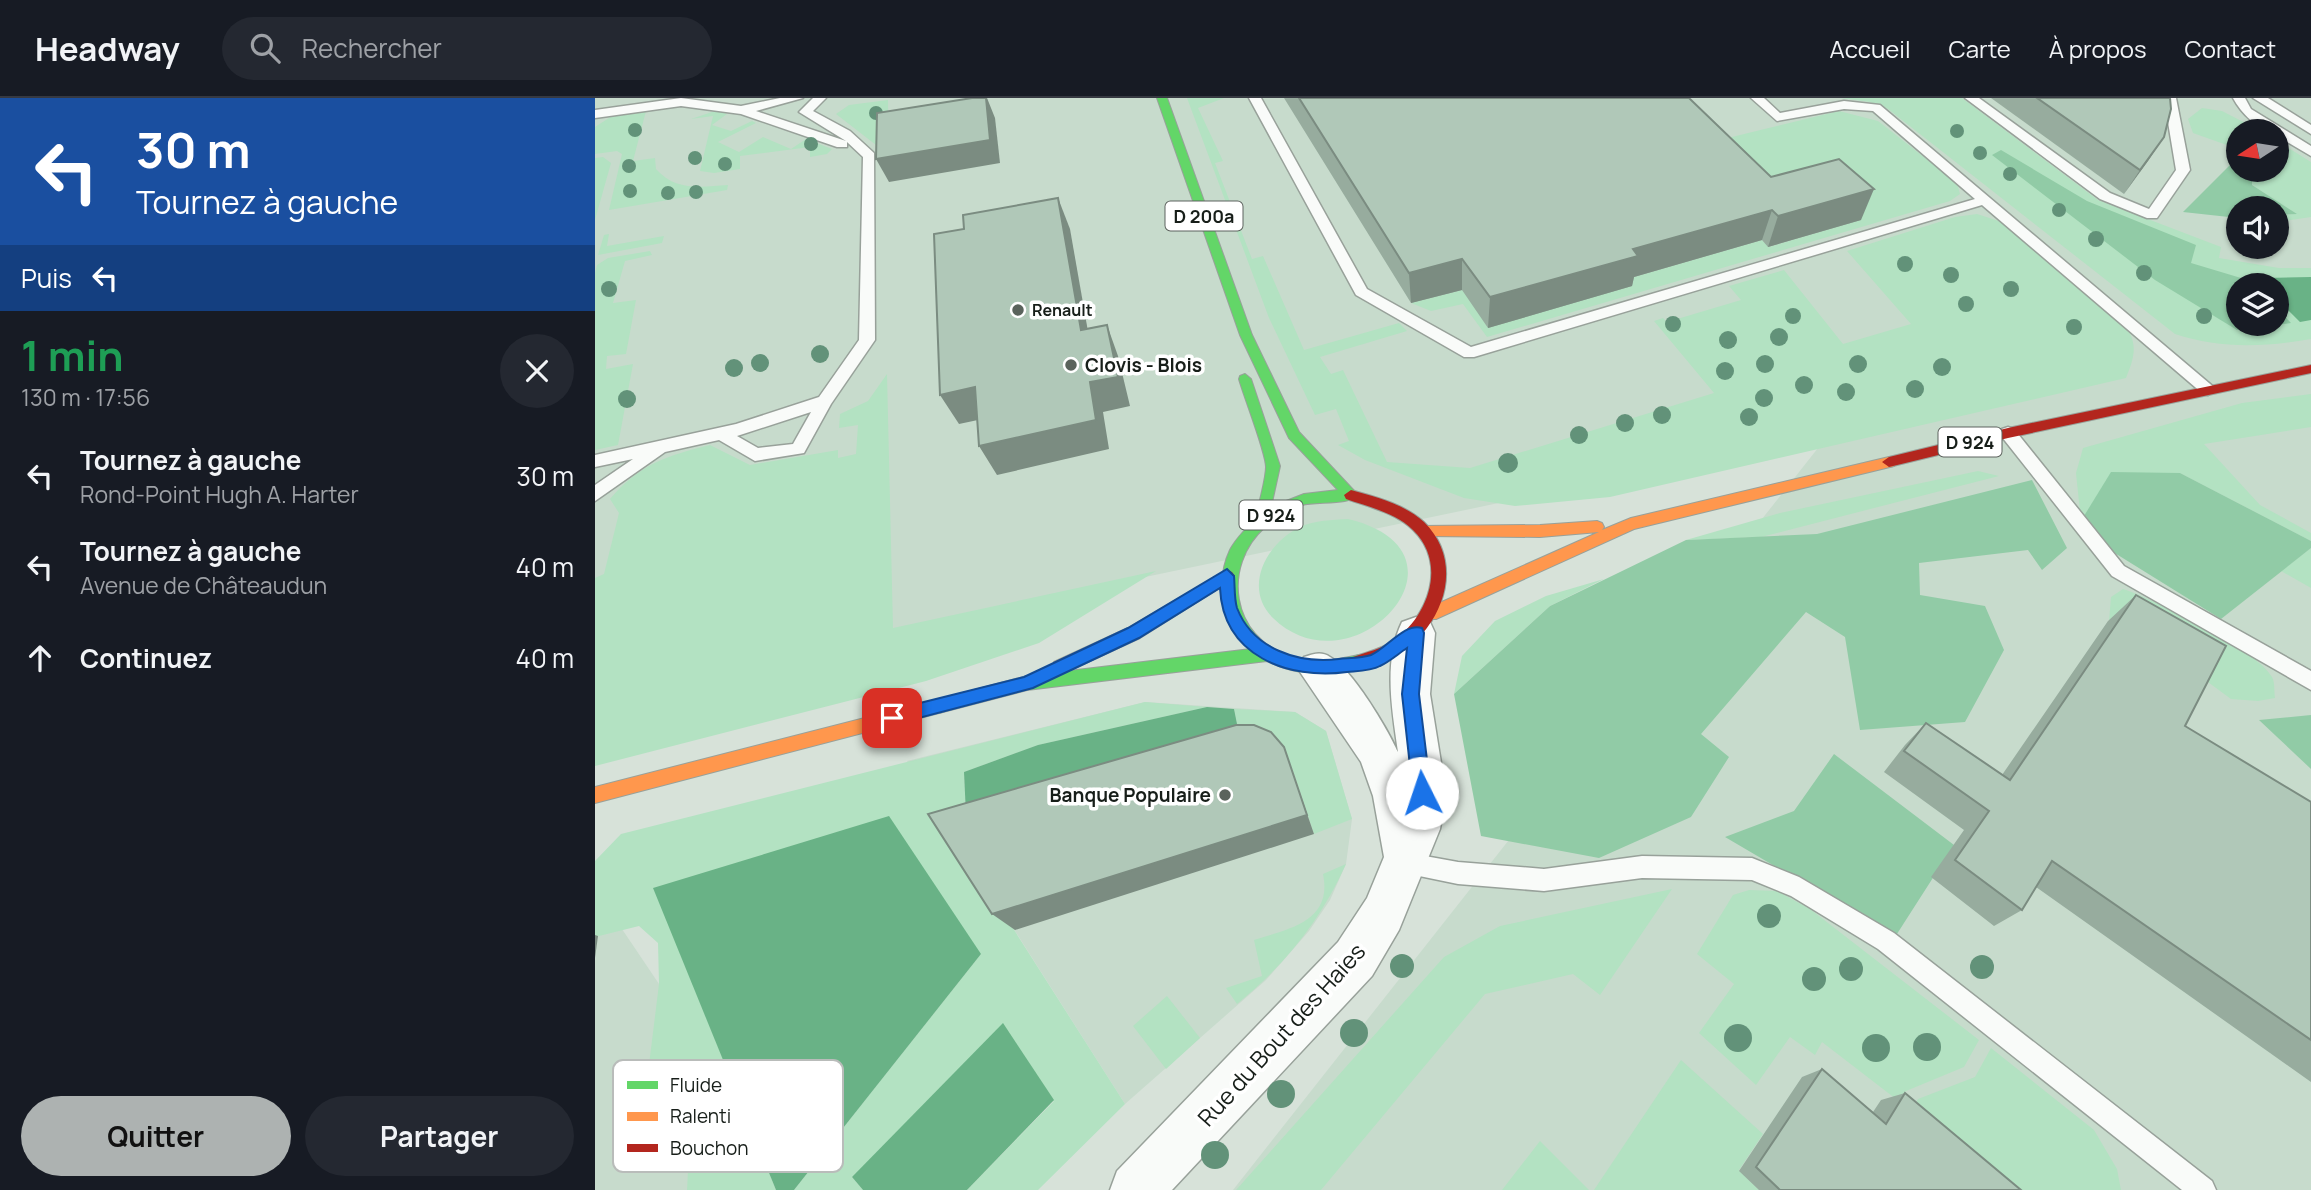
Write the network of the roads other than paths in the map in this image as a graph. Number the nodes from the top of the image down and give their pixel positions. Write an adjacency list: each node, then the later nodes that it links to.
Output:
1 (797, 98): 12 (lane)
2 (820, 98): 18 (lane)
3 (1162, 98): 20 (main road, D 200a)
4 (1255, 98): 19 (lane)
5 (1757, 98): 19 (lane)
6 (1971, 98): 7 (lane)
7 (2171, 98)
8 (2239, 98): 17 (lane)
9 (2246, 98): 16 (lane)
10 (2259, 98): 15 (lane)
11 (2275, 98): 14 (lane)
12 (741, 110): 13 (lane); 18 (lane)
13 (595, 114)
14 (2311, 119)
15 (2311, 130)
16 (2311, 143)
17 (2311, 152)
18 (869, 156): 23 (lane)
19 (1985, 201): 22 (lane)
20 (1246, 335): 29 (main road, D 200a); 30 (main road, D 200a)
21 (2311, 369): 22 (main road, D 924)
22 (2208, 389): 24 (main road, D 924)
23 (825, 401): 25 (lane); 25 (lane)
24 (2008, 433): 31 (main road, D 924); 37 (lane)
25 (722, 434): 26 (lane)
26 (665, 446): 27 (lane); 28 (lane)
27 (595, 461)
28 (595, 494)
29 (1351, 495): 30 (main road, D 924); 32 (main road, D 924)
30 (1261, 521): 33 (main road, D 924)
31 (1631, 524): 32 (main road, D 924); 34 (main road, D 924)
32 (1425, 530): 34 (main road, D 924)
33 (1227, 576): 35 (main road, D 924); 38 (main road, D 924)
34 (1423, 624): 36 (main road, D 924); 40 (street, Rue du Bout des Haies)
35 (1267, 654): 36 (main road, D 924); 38 (main road, D 924)
36 (1318, 669): 40 (street, Rue du Bout des Haies)
37 (2311, 681)
38 (1027, 683): 39 (main road, D 924)
39 (595, 795)
40 (1403, 863): 41 (street, Rue du Bout des Haies); 42 (lane)
41 (1136, 1190)
42 (2203, 1190)

